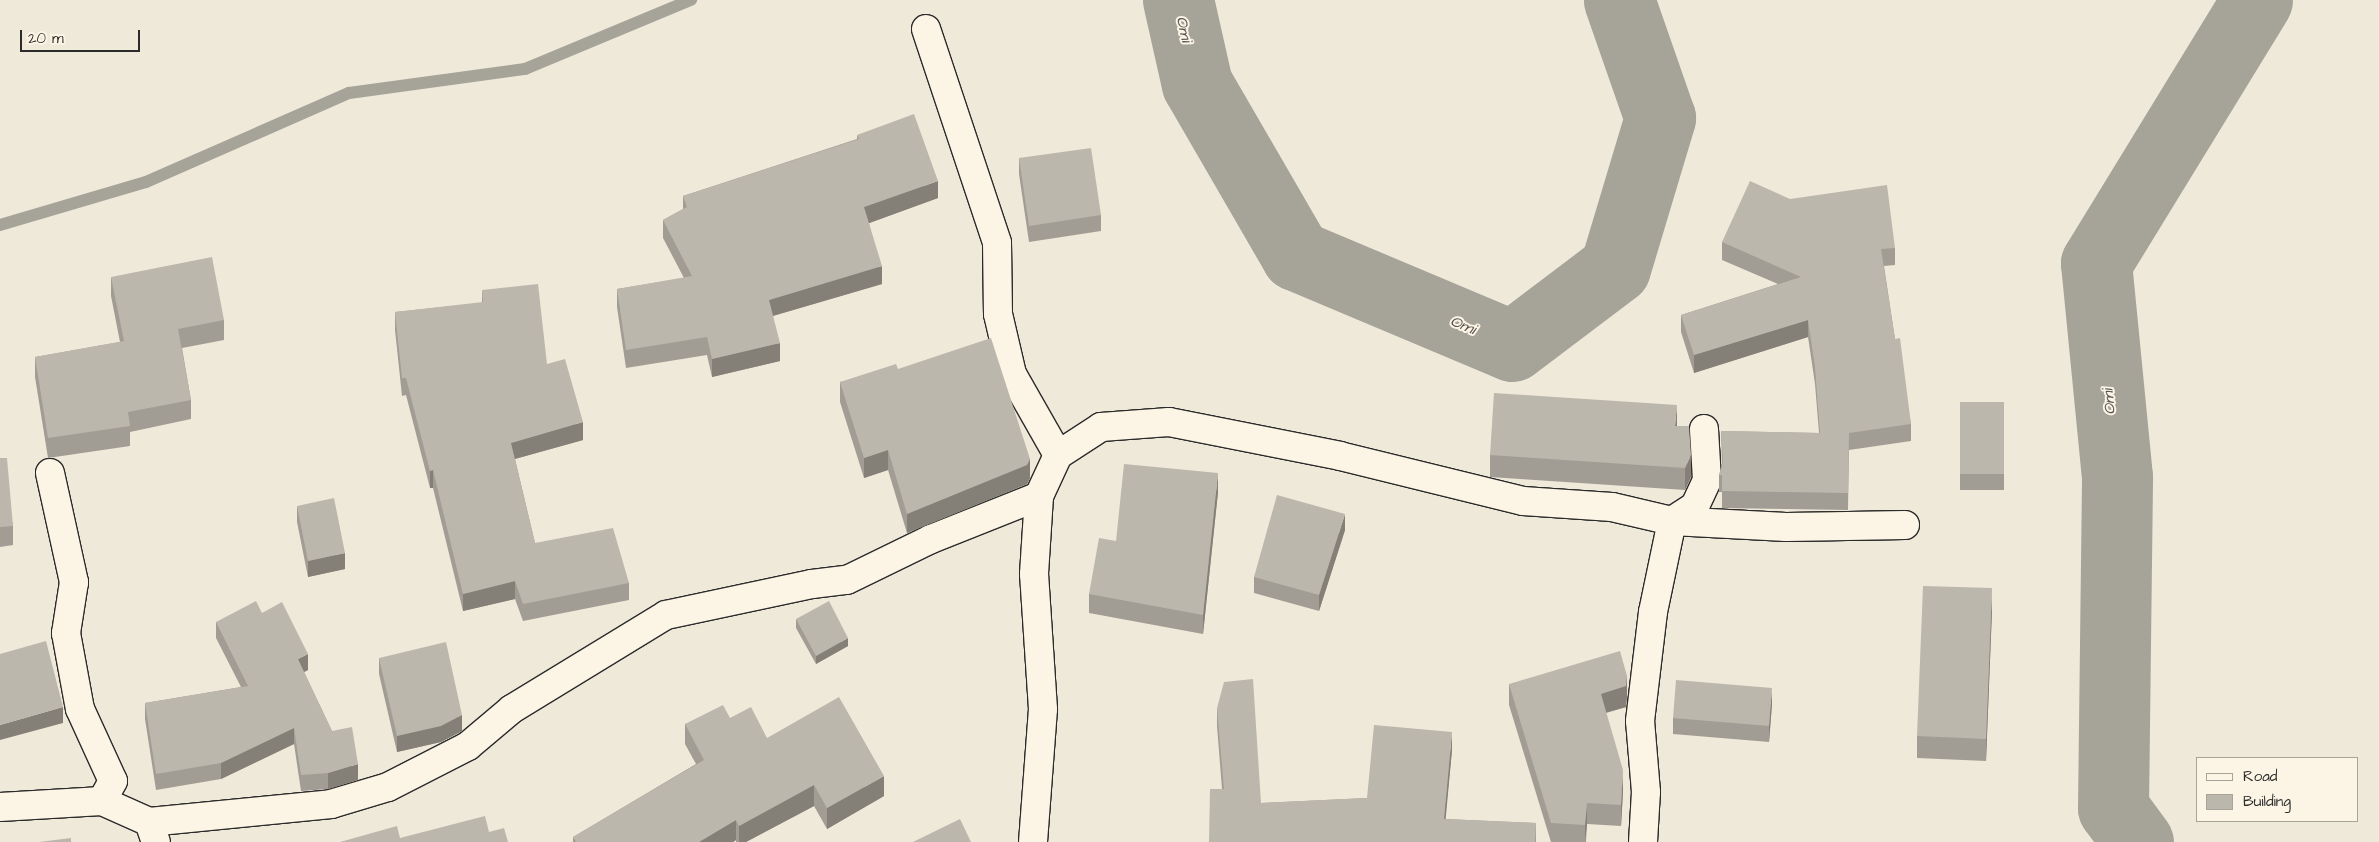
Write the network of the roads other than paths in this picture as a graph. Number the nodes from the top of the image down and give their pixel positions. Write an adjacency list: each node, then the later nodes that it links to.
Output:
1 (926, 28): 3 (street)
2 (1704, 429): 6 (street)
3 (1058, 455): 5 (street); 6 (street)
4 (50, 473): 8 (street)
5 (1039, 496): 10 (street); 11 (street)
6 (1672, 521): 7 (street); 12 (street)
7 (1905, 525)
8 (102, 802): 9 (street); 10 (street)
9 (0, 808)
10 (152, 832)
11 (1033, 842)
12 (1643, 842)

